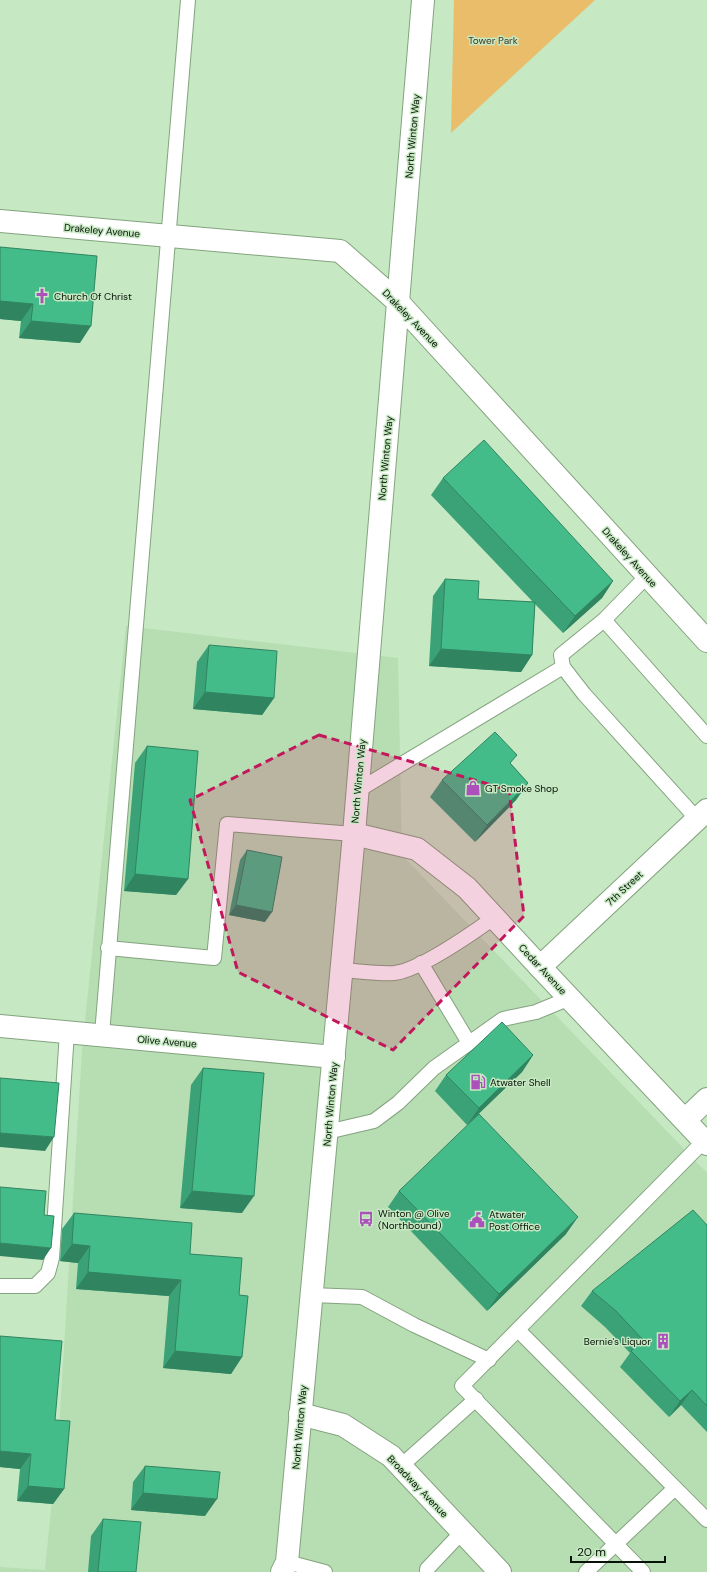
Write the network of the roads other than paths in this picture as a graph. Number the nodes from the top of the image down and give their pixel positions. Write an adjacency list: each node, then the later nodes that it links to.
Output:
1 (188, 0): 4 (lane)
2 (424, 0): 5 (main road, North Winton Way)
3 (0, 221): 4 (main road, Drakeley Avenue)
4 (168, 236): 5 (main road, Drakeley Avenue); 15 (lane)
5 (398, 302): 6 (main road, Drakeley Avenue); 11 (main road, North Winton Way)
6 (647, 576): 7 (lane); 8 (main road, Drakeley Avenue)
7 (604, 620): 9 (lane); 10 (lane)
8 (707, 642)
9 (563, 667): 11 (lane); 12 (lane)
10 (707, 736)
11 (357, 791): 13 (main road, North Winton Way)
12 (702, 814): 17 (main road, 7th Street)
13 (354, 834): 14 (main road, Cedar Avenue); 15 (lane); 18 (main road, North Winton Way)
14 (495, 917): 16 (lane); 17 (main road, Cedar Avenue)
15 (108, 948): 22 (lane)
16 (421, 963): 18 (lane); 23 (lane)
17 (540, 967): 19 (main road, Cedar Avenue)
18 (342, 970): 24 (main road, North Winton Way)
19 (570, 998): 23 (lane); 26 (main road, Cedar Avenue)
20 (0, 1026): 21 (main road, Olive Avenue)
21 (67, 1032): 22 (main road, Olive Avenue); 29 (lane)
22 (102, 1034): 24 (main road, Olive Avenue)
23 (469, 1043): 27 (lane)
24 (334, 1057): 27 (main road, North Winton Way)
25 (707, 1099): 26 (main road)
26 (685, 1120): 28 (main road, Cedar Avenue)
27 (327, 1132): 30 (main road, North Winton Way)
28 (706, 1143): 31 (lane)
29 (0, 1286)
30 (311, 1295): 32 (lane); 34 (main road, North Winton Way)
31 (518, 1330): 32 (lane); 36 (lane)
32 (489, 1360): 33 (lane)
33 (476, 1400): 35 (lane); 39 (lane)
34 (300, 1414): 35 (main road, Broadway Avenue); 40 (main road, North Winton Way)
35 (401, 1466): 38 (main road, Broadway Avenue)
36 (675, 1488): 37 (lane); 39 (lane)
37 (707, 1520)
38 (462, 1532): 42 (lane); 43 (main road, Broadway Avenue)
39 (616, 1544): 44 (lane); 45 (lane)
40 (287, 1569): 41 (lane)
41 (325, 1572)
42 (427, 1572)
43 (500, 1572)
44 (586, 1572)
45 (643, 1572)

